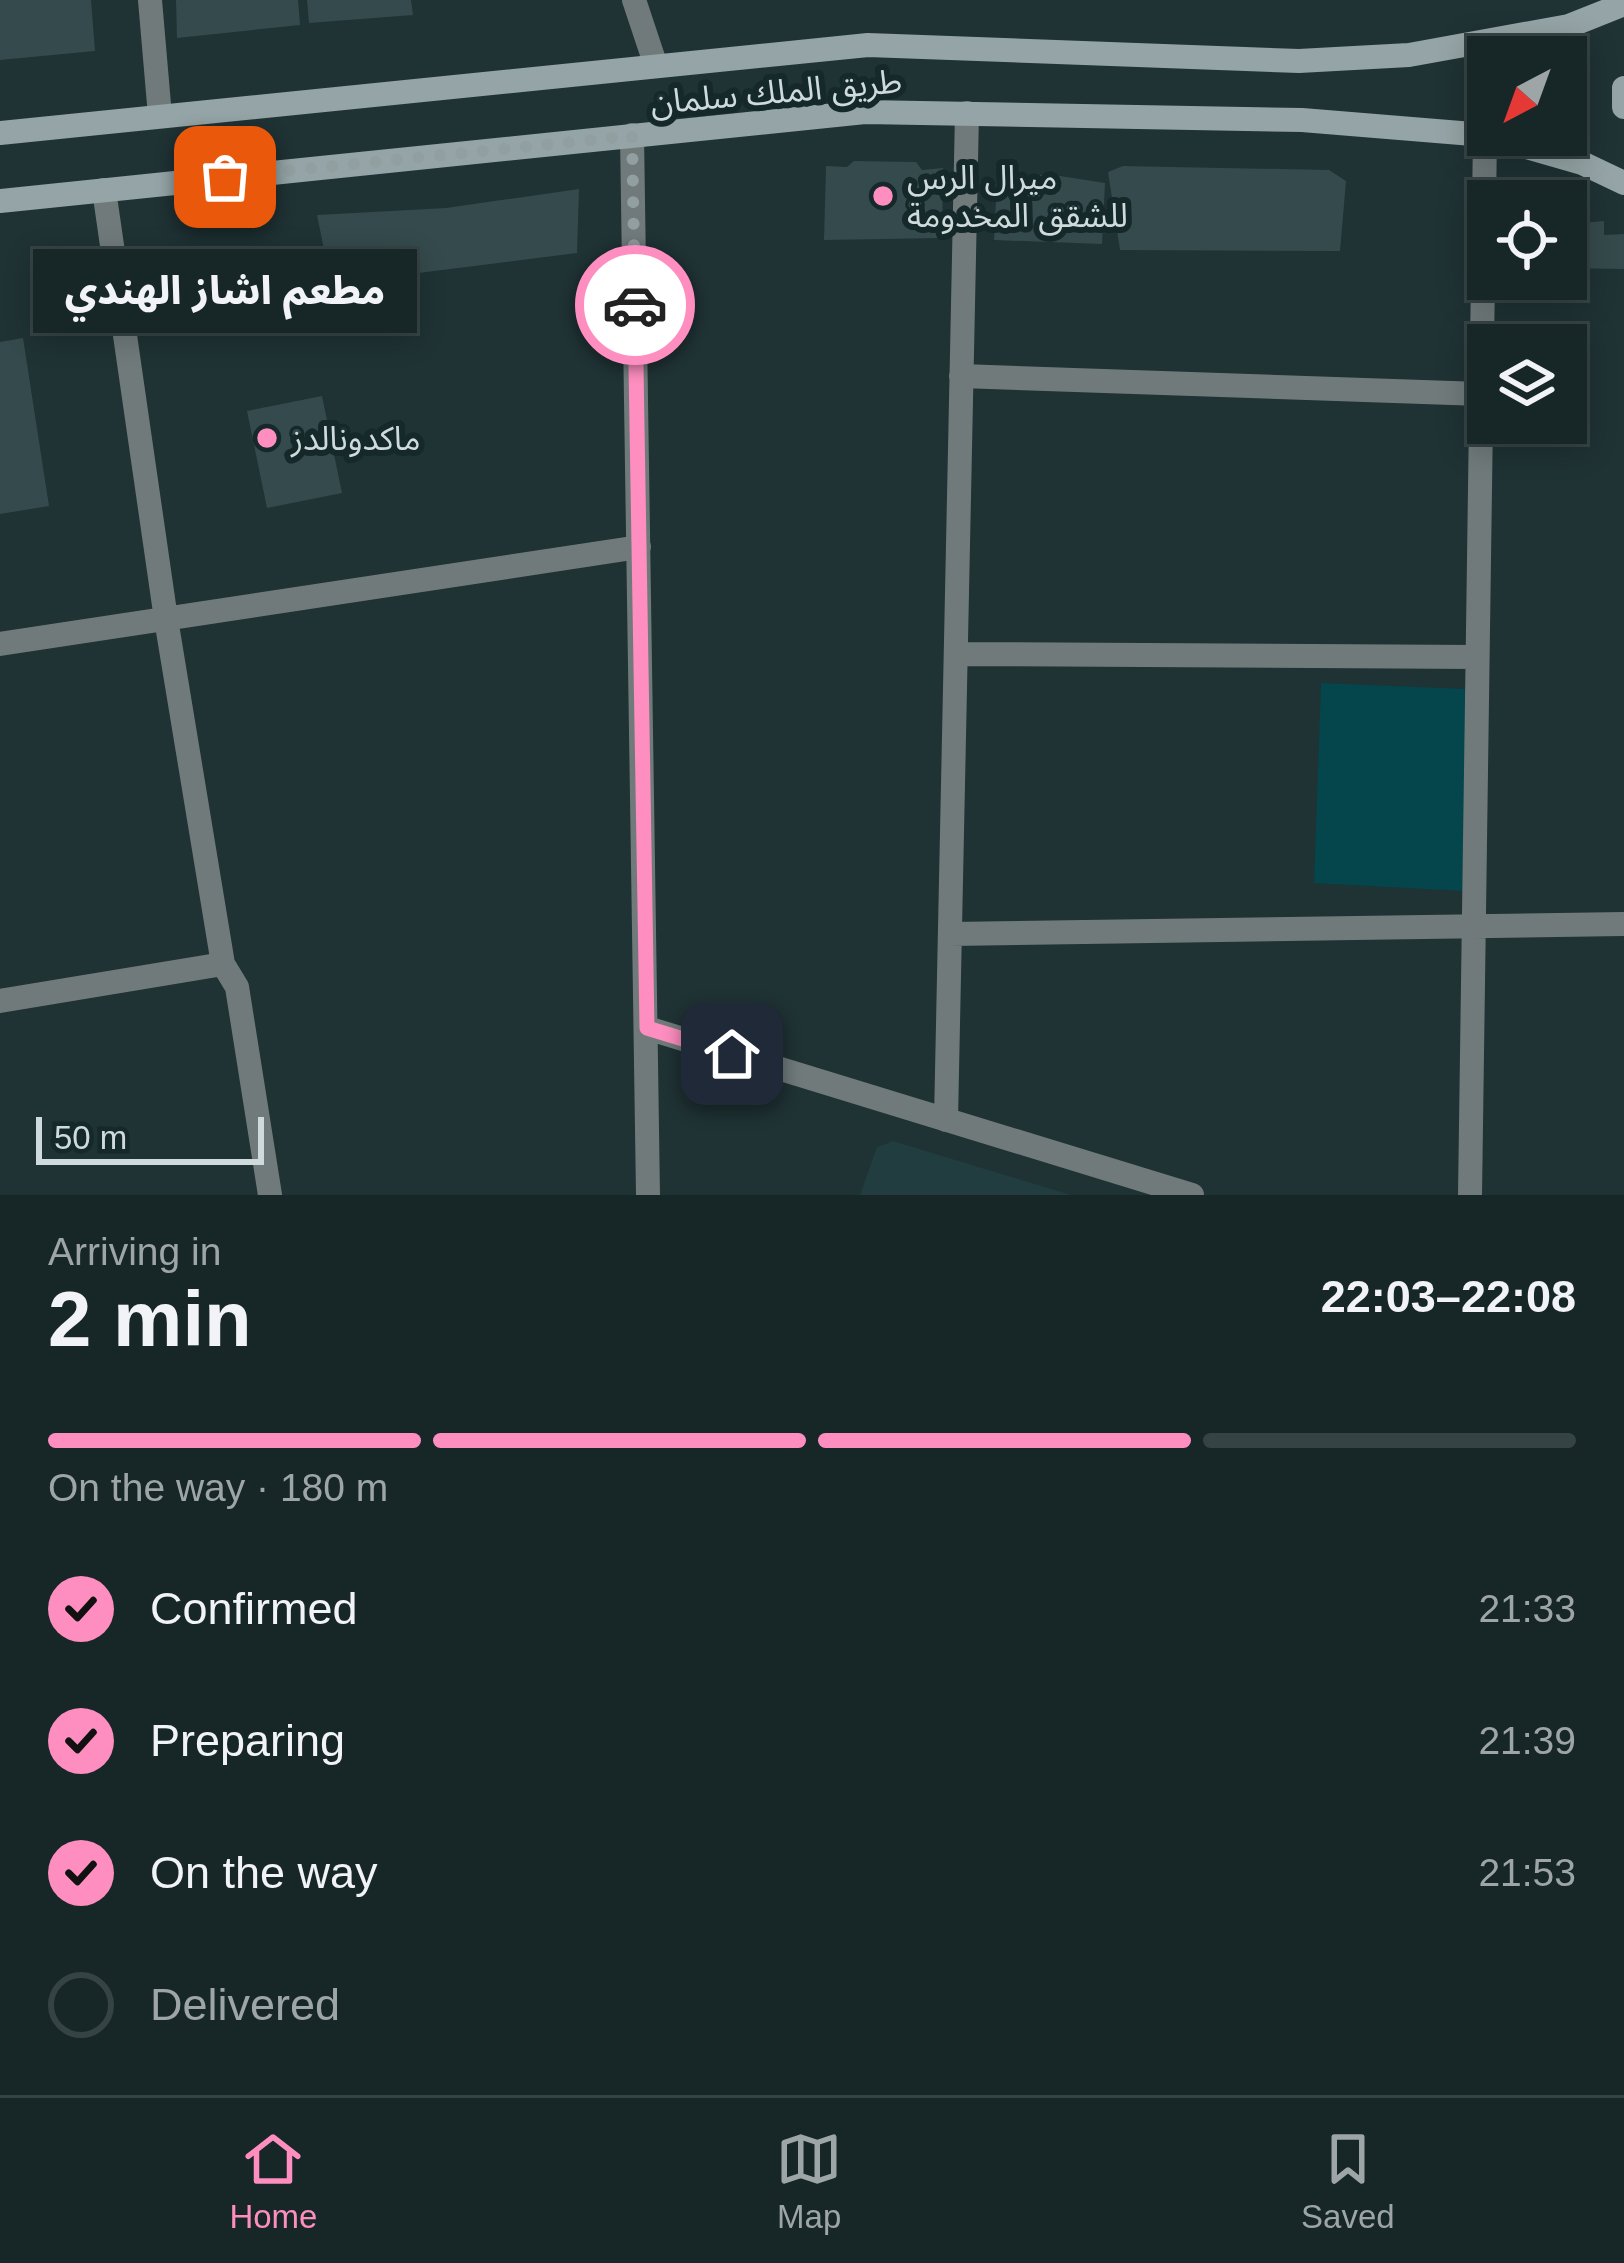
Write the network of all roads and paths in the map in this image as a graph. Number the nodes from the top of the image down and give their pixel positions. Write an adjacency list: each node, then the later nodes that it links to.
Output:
1 (150, 0): 8 (street)
2 (634, 0): 4 (street)
3 (1624, 4): 4 (main road, طريق الملك سلمان)
4 (656, 66): 8 (main road, طريق الملك سلمان)
5 (1624, 88): 6 (main road)
6 (1624, 107)
7 (967, 113): 10 (main road, طريق الملك سلمان); 11 (main road, طريق الملك سلمان); 18 (street)
8 (160, 116): 9 (main road, طريق الملك سلمان)
9 (0, 134)
10 (1467, 134)
11 (632, 136): 15 (main road, طريق الملك سلمان); 21 (street)
12 (1485, 156): 17 (street)
13 (1558, 156): 14 (main road, طريق الملك سلمان)
14 (1624, 183)
15 (104, 190): 16 (main road, طريق الملك سلمان); 22 (street)
16 (0, 201)
17 (1482, 324)
18 (962, 376): 19 (street); 24 (street)
19 (1467, 394)
20 (1480, 444): 25 (street)
21 (639, 548): 22 (street); 31 (street)
22 (166, 619): 23 (street); 29 (street)
23 (0, 644)
24 (956, 655): 25 (street); 28 (street)
25 (1478, 657): 27 (street)
26 (1624, 924): 27 (street)
27 (1474, 926): 28 (street); 36 (street)
28 (950, 934): 32 (street)
29 (223, 964): 30 (street); 33 (street)
30 (0, 1001)
31 (647, 1028): 32 (street); 34 (street)
32 (946, 1120): 35 (street)
33 (271, 1195)
34 (648, 1195)
35 (1192, 1195)
36 (1469, 1195)

